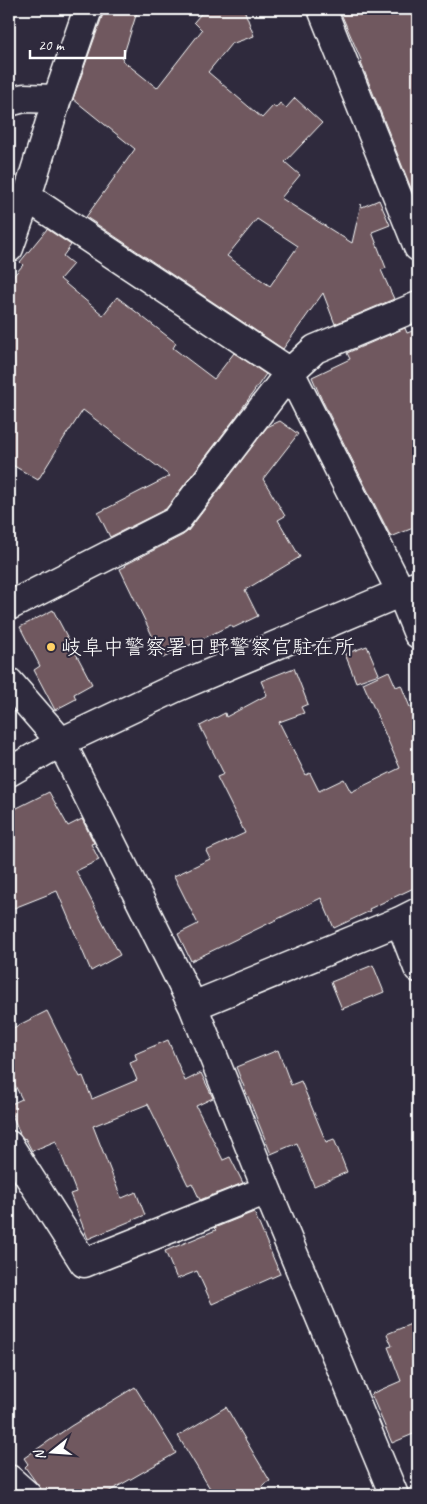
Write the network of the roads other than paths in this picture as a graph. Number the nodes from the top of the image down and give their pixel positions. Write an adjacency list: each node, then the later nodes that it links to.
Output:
1 (88, 9): 3 (street)
2 (322, 9): 6 (street)
3 (57, 99): 4 (street); 5 (street)
4 (9, 102)
5 (27, 197): 7 (street); 9 (street)
6 (418, 247)
7 (9, 248)
8 (418, 306): 9 (street)
9 (290, 372): 10 (street); 11 (street)
10 (410, 589): 12 (street); 14 (street)
11 (9, 606)
12 (418, 634)
13 (9, 682): 14 (street)
14 (61, 742): 15 (street); 18 (street)
15 (9, 772)
16 (409, 916): 17 (street); 18 (street)
17 (418, 968)
18 (193, 1006): 20 (street)
19 (9, 1145): 20 (street)
20 (267, 1190): 23 (street)
21 (9, 1479): 22 (street)
22 (28, 1495)
23 (394, 1495)

